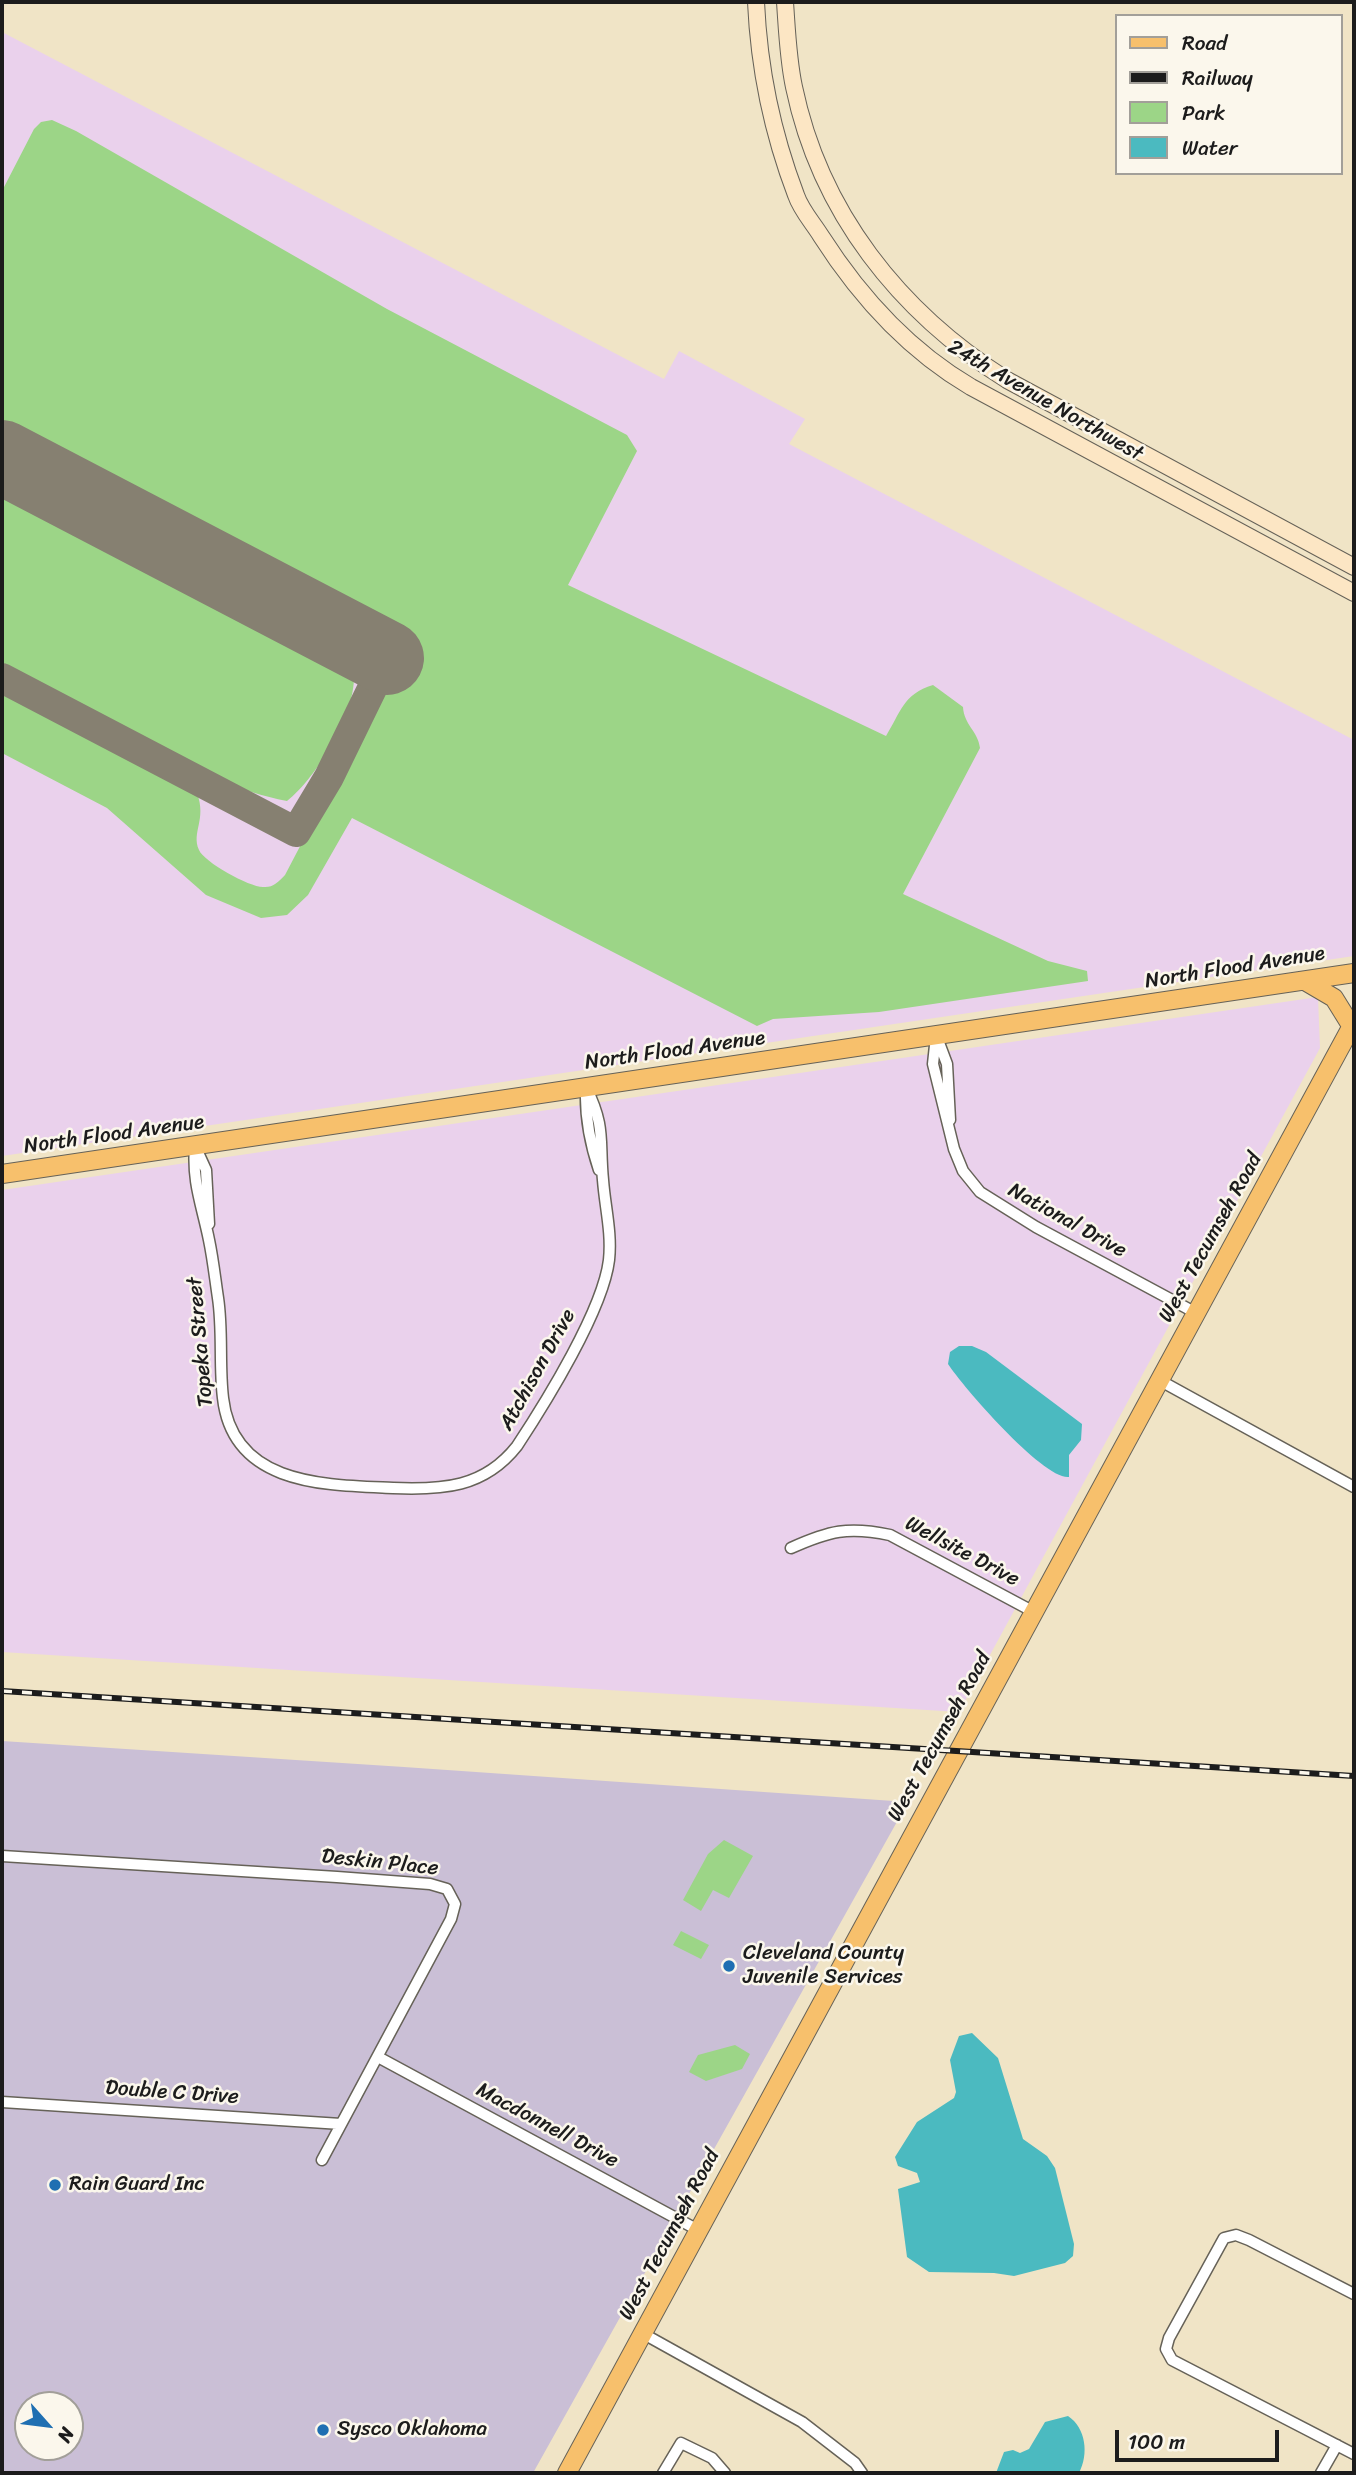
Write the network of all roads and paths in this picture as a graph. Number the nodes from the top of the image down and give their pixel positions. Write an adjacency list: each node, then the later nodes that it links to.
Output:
1 (756, 2): 4 (main road, 24th Avenue Northwest)
2 (785, 2): 3 (main road, 24th Avenue Northwest)
3 (1354, 567)
4 (1354, 593)
5 (1354, 974): 6 (main road, North Flood Avenue)
6 (1305, 981): 7 (main road); 8 (main road, North Flood Avenue)
7 (1353, 1025): 12 (main road, West Tecumseh Road)
8 (936, 1036): 9 (main road, North Flood Avenue); 12 (street, National Drive)
9 (586, 1087): 10 (main road, North Flood Avenue); 14 (street, Atchison Drive)
10 (195, 1146): 11 (main road, North Flood Avenue); 14 (street, Topeka Street)
11 (2, 1174)
12 (1196, 1313): 13 (main road, West Tecumseh Road)
13 (1159, 1380): 15 (street); 17 (main road, West Tecumseh Road)
14 (351, 1485)
15 (1354, 1487)
16 (791, 1548): 17 (street, Wellsite Drive)
17 (1034, 1612): 23 (main road, West Tecumseh Road)
18 (2, 1856): 19 (street, Deskin Place)
19 (377, 2057): 21 (street, Deskin Place); 23 (street, Macdonnell Drive)
20 (2, 2102): 21 (street, Double C Drive)
21 (341, 2123): 22 (street, Deskin Place)
22 (322, 2160)
23 (698, 2230): 25 (main road, West Tecumseh Road)
24 (1354, 2294): 26 (street)
25 (642, 2333): 28 (main road, West Tecumseh Road); 31 (street)
26 (1337, 2445): 27 (street); 32 (street)
27 (1354, 2454)
28 (566, 2473)
29 (663, 2473): 30 (street)
30 (725, 2473)
31 (862, 2473)
32 (1321, 2473)

